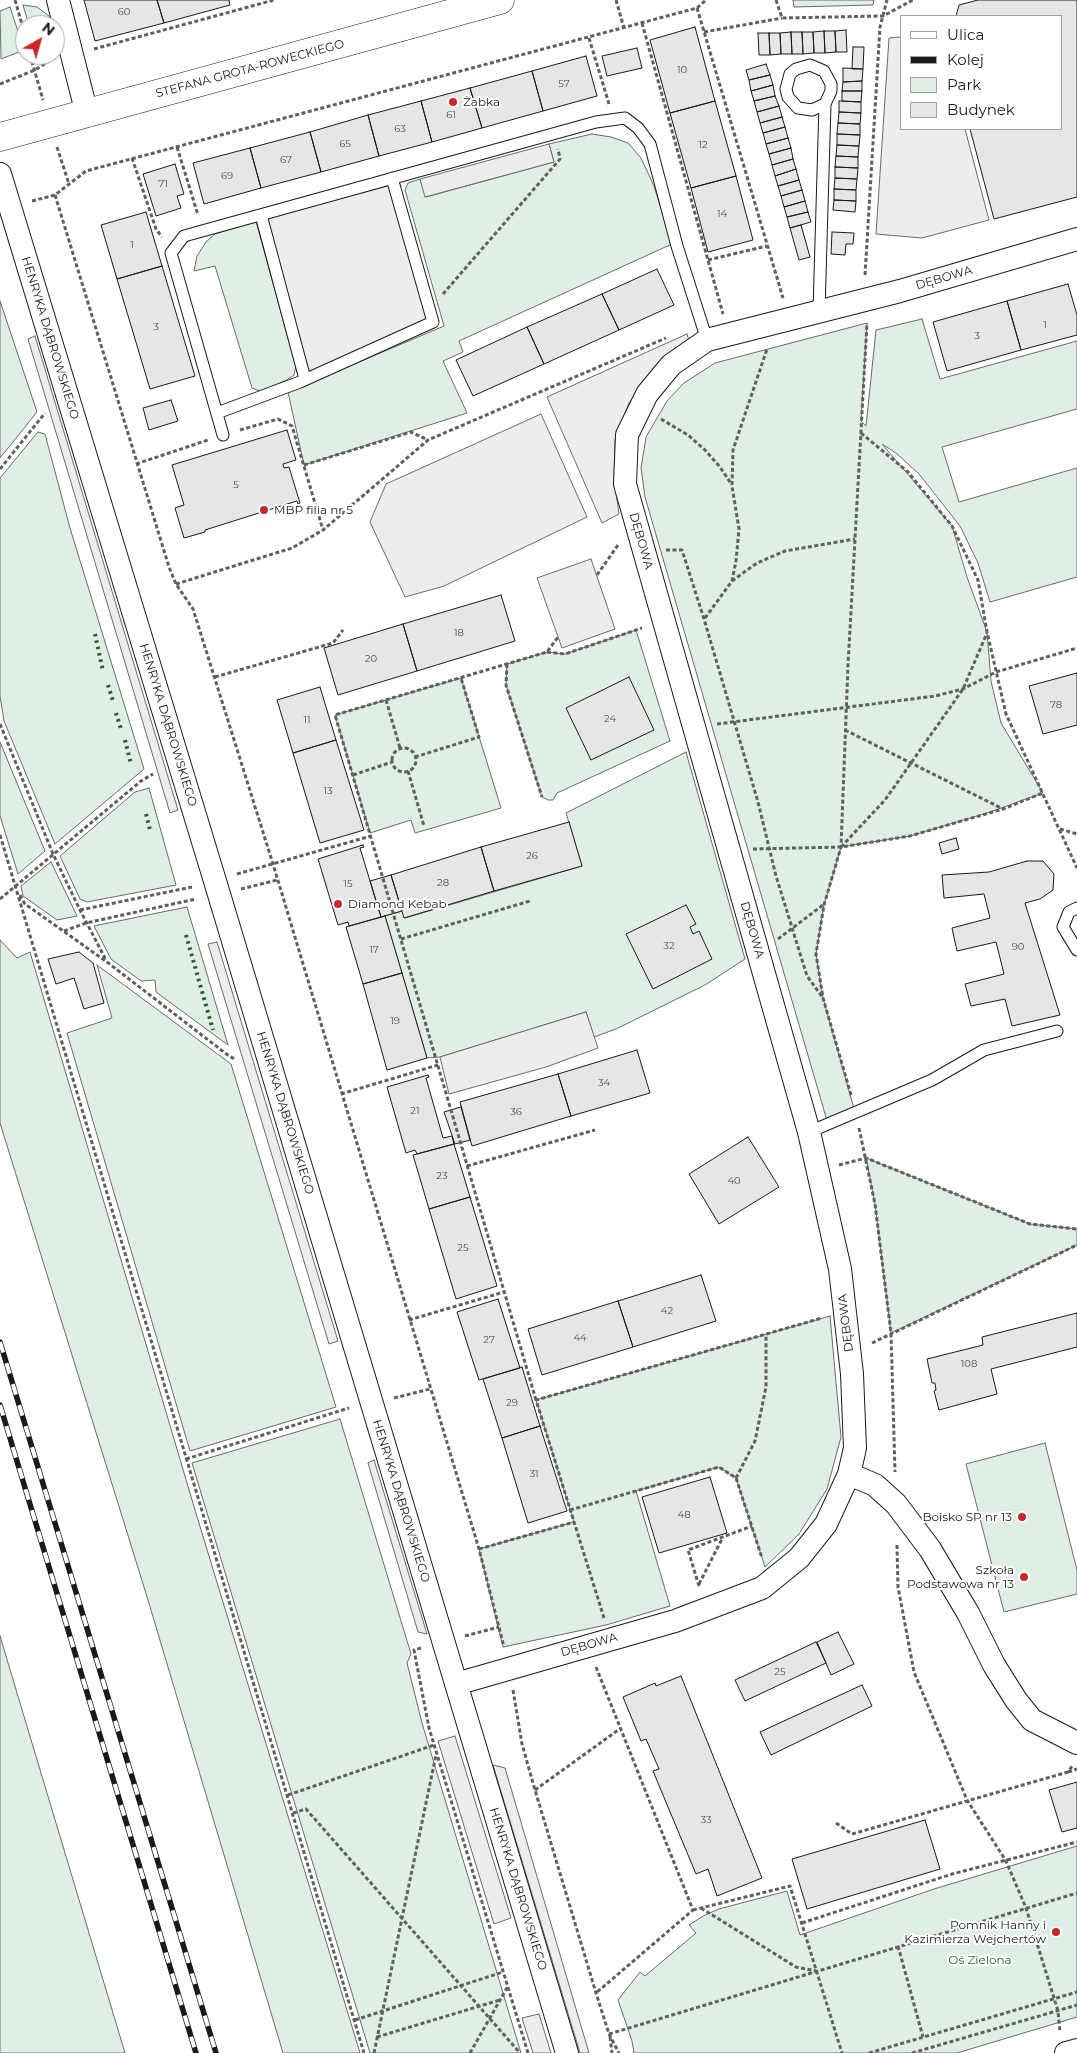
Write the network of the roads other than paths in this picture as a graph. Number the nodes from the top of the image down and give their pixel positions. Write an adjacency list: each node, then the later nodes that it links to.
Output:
1 (58, 0): 4 (street)
2 (500, 0): 4 (street, STEFANA GROTA-ROWECKIEGO)
3 (825, 104): 3 (lane); 10 (lane)
4 (87, 114): 5 (street, STEFANA GROTA-ROWECKIEGO)
5 (0, 137)
6 (0, 174): 20 (street, HENRYKA DĄBROWSKIEGO)
7 (392, 178): 8 (lane); 11 (lane); 12 (lane)
8 (261, 215): 12 (lane); 13 (lane)
9 (1077, 239): 10 (street, DĘBOWA)
10 (819, 311): 11 (street, DĘBOWA)
11 (705, 333): 18 (street, DĘBOWA)
12 (305, 379): 13 (lane)
13 (217, 413): 14 (lane)
14 (223, 435)
15 (1077, 908): 16 (lane)
16 (1077, 950)
17 (1057, 1030): 18 (lane)
18 (818, 1128): 19 (street, DĘBOWA)
19 (849, 1474): 20 (street, DĘBOWA); 21 (street)
20 (456, 1684): 24 (street, HENRYKA DĄBROWSKIEGO)
21 (1077, 1743)
22 (1063, 2044): 23 (street)
23 (1077, 2050)
24 (567, 2053)

